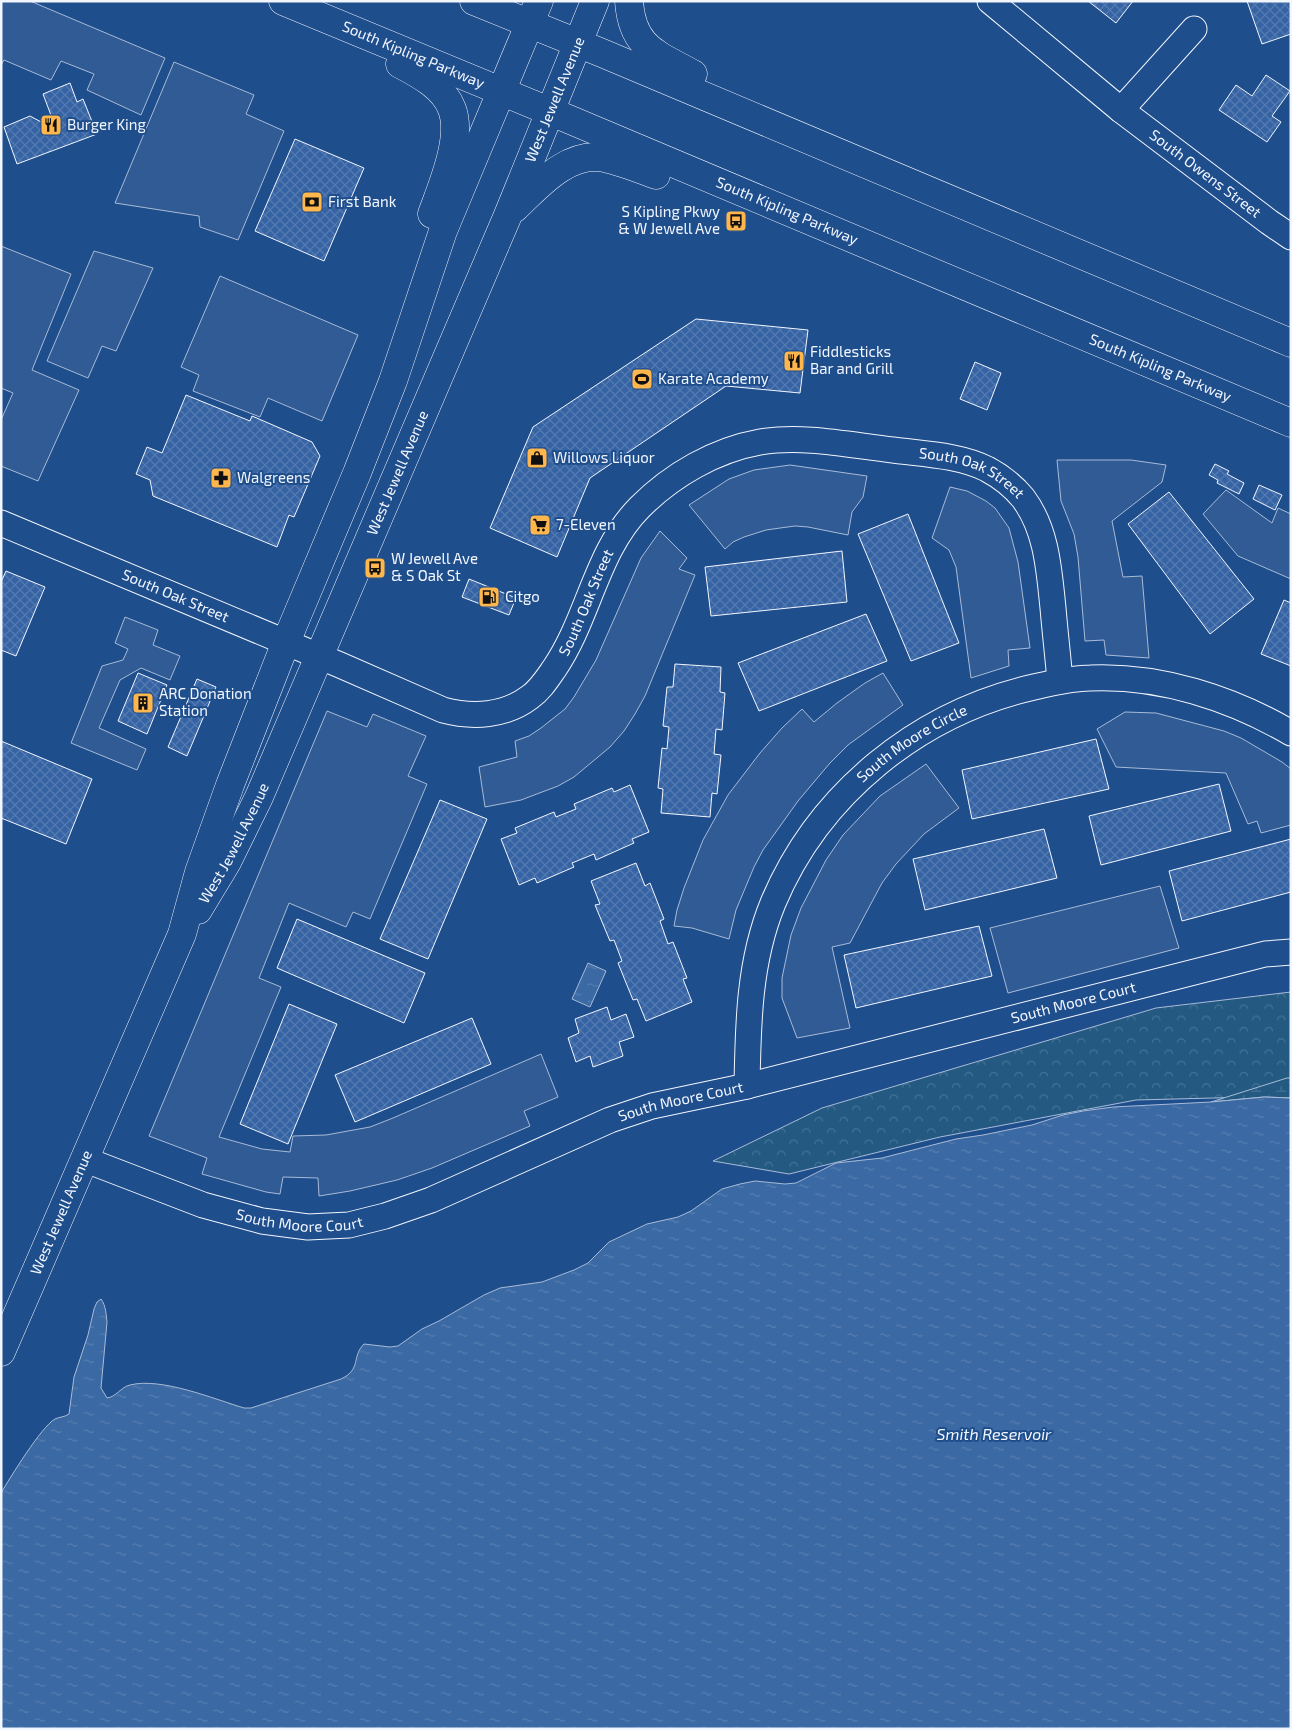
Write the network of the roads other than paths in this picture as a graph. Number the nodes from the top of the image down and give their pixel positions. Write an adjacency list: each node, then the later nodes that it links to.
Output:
1 (276, 1): 18 (main road)
2 (283, 1): 10 (main road, South Kipling Parkway)
3 (474, 1): 7 (main road)
4 (594, 1): 9 (main road, West Jewell Avenue)
5 (629, 1): 13 (main road)
6 (990, 1): 11 (street, South Owens Street)
7 (534, 13): 9 (main road); 10 (main road, West Jewell Avenue)
8 (1194, 29): 11 (street)
9 (577, 43): 12 (main road, West Jewell Avenue); 13 (main road)
10 (501, 91): 12 (main road, South Kipling Parkway); 18 (main road, West Jewell Avenue)
11 (1121, 110): 16 (street, South Owens Street)
12 (549, 111): 14 (main road, West Jewell Avenue); 15 (main road, South Kipling Parkway)
13 (852, 158): 17 (main road)
14 (508, 215): 15 (main road); 22 (main road, West Jewell Avenue)
15 (837, 232): 19 (main road, South Kipling Parkway)
16 (1291, 237)
17 (1291, 343)
18 (403, 347): 21 (main road, West Jewell Avenue)
19 (1291, 423)
20 (1, 523): 21 (street, South Oak Street)
21 (286, 642): 22 (street, South Oak Street); 25 (main road, West Jewell Avenue)
22 (319, 656): 23 (street, South Oak Street); 25 (main road, West Jewell Avenue)
23 (1060, 681): 24 (street, South Moore Circle); 27 (street, South Moore Circle)
24 (1291, 733)
25 (182, 934): 28 (main road, West Jewell Avenue)
26 (1291, 952): 27 (street, South Moore Court)
27 (746, 1086): 28 (street, South Moore Court)
28 (86, 1160): 29 (main road, West Jewell Avenue)
29 (1, 1352)

